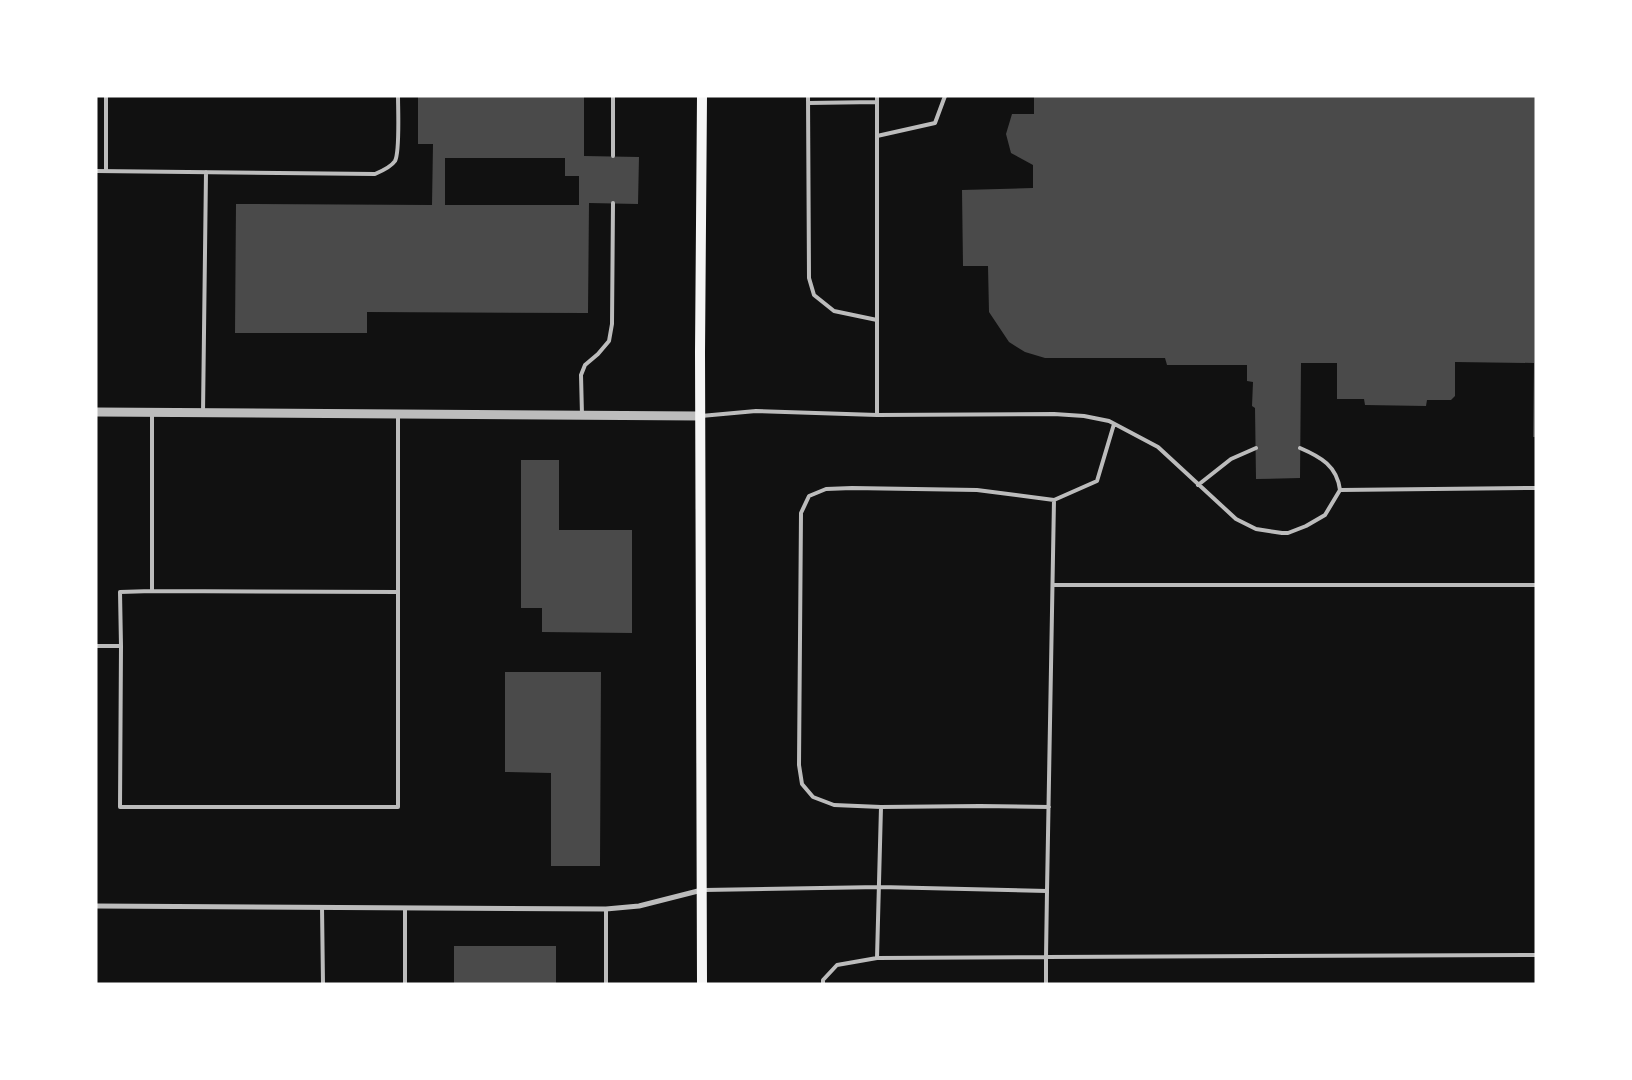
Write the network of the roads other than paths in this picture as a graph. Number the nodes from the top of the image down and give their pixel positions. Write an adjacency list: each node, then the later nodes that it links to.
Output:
1 (106, 96): 13 (lane)
2 (398, 96): 14 (lane)
3 (612, 96): 11 (lane)
4 (702, 96): 23 (main road)
5 (808, 96): 9 (lane)
6 (877, 96): 8 (lane)
7 (945, 96): 10 (lane)
8 (877, 102): 9 (lane); 10 (lane)
9 (808, 103): 16 (lane)
10 (877, 136): 16 (lane)
11 (613, 156)
12 (96, 171): 13 (lane)
13 (106, 171): 14 (lane)
14 (206, 172): 19 (lane)
15 (613, 203): 22 (lane)
16 (877, 320): 21 (lane)
17 (96, 412): 18 (street)
18 (152, 412): 19 (street); 33 (lane)
19 (203, 413): 20 (street)
20 (398, 415): 22 (street); 34 (lane)
21 (877, 415): 23 (lane); 24 (lane)
22 (582, 416): 23 (street)
23 (700, 416): 40 (main road)
24 (1114, 424): 27 (lane); 30 (lane)
25 (1256, 448): 27 (lane)
26 (1300, 448): 29 (lane)
27 (1198, 484): 29 (lane)
28 (1536, 488): 29 (lane)
29 (1340, 490)
30 (1054, 500): 31 (lane); 37 (lane)
31 (1053, 585): 32 (lane); 38 (lane)
32 (1536, 585)
33 (152, 591): 34 (lane); 36 (lane)
34 (398, 592): 36 (lane)
35 (96, 646): 36 (lane)
36 (121, 646)
37 (881, 807): 38 (lane); 39 (lane)
38 (1049, 807): 41 (lane)
39 (880, 887): 40 (lane); 41 (lane); 48 (lane)
40 (702, 890): 45 (street); 52 (main road)
41 (1048, 891): 47 (lane)
42 (96, 906): 43 (street)
43 (322, 907): 44 (street); 49 (lane)
44 (405, 908): 45 (street); 50 (lane)
45 (606, 909): 51 (lane)
46 (1536, 955): 47 (lane)
47 (1046, 957): 48 (lane); 54 (lane)
48 (877, 958): 53 (lane)
49 (323, 984)
50 (406, 984)
51 (606, 984)
52 (702, 984)
53 (823, 984)
54 (1046, 984)

